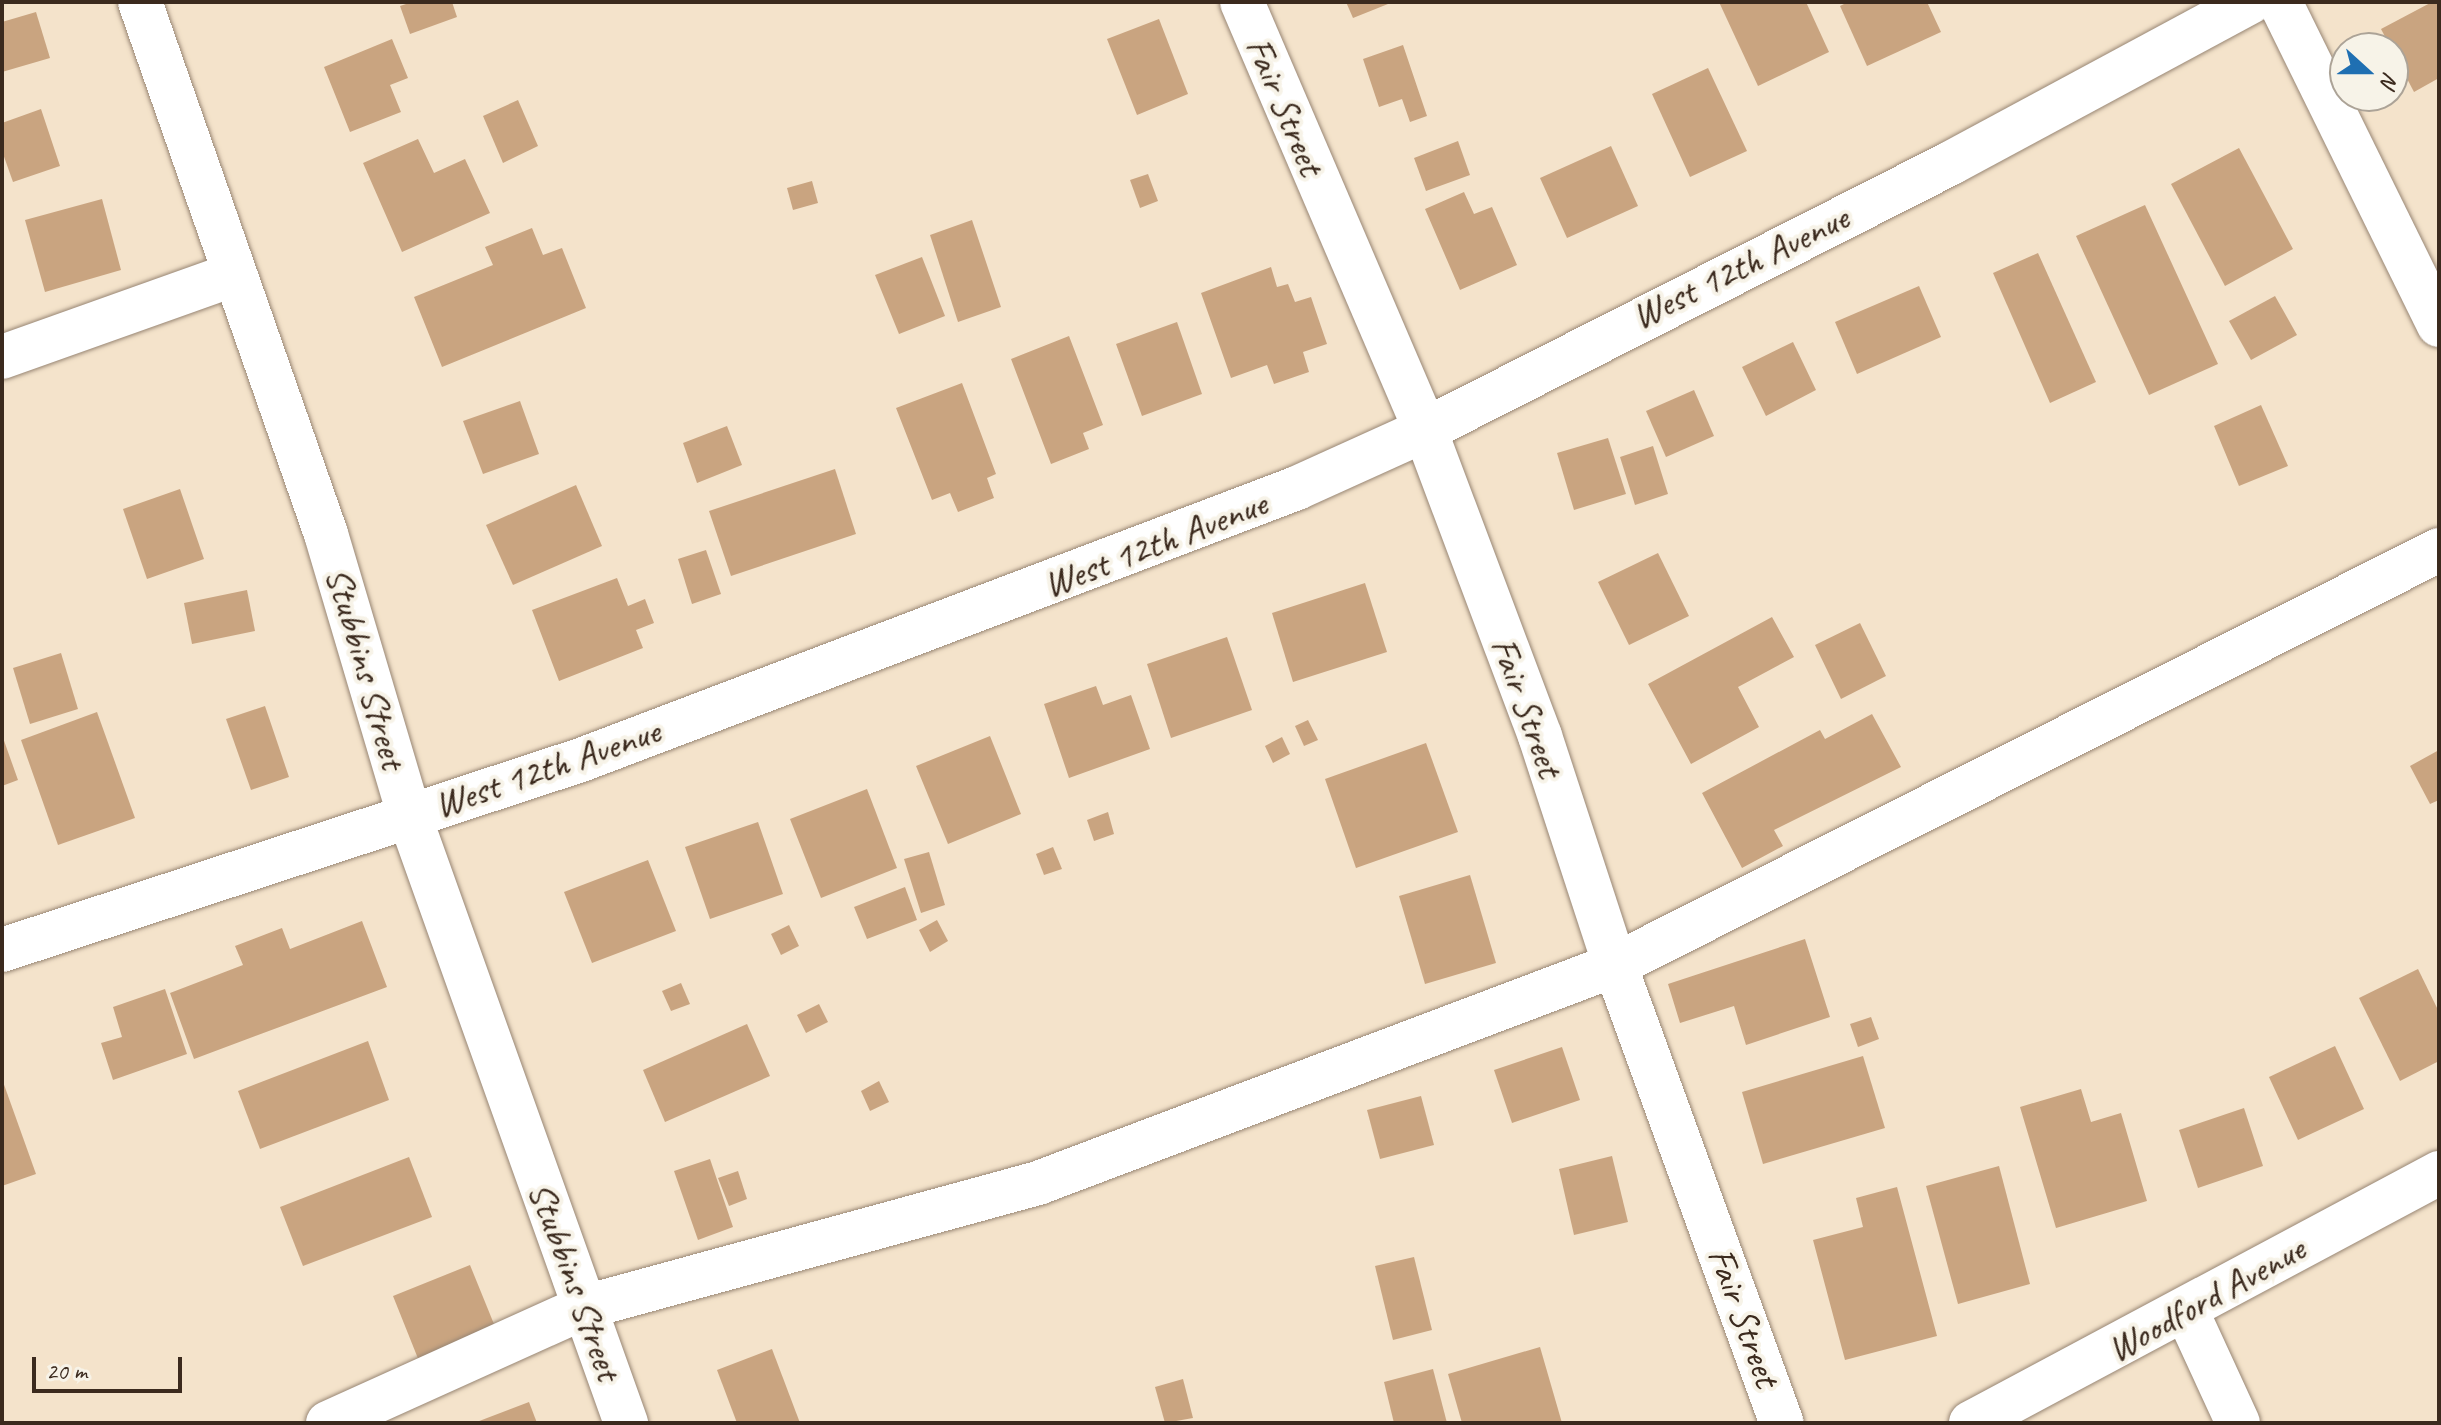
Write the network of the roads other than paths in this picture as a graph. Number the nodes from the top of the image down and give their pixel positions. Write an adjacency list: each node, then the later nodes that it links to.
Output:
1 (140, 2): 5 (street, Stubbins Street)
2 (1242, 2): 8 (street, Fair Street)
3 (2250, 2): 8 (street, West 12th Avenue)
4 (2280, 2): 6 (street)
5 (235, 274): 7 (street); 10 (street, Stubbins Street)
6 (2439, 325)
7 (2, 357)
8 (1425, 430): 10 (street, West 12th Avenue); 12 (street, Fair Street)
9 (2439, 550): 12 (street)
10 (409, 815): 11 (street, West 12th Avenue); 14 (street, Stubbins Street)
11 (2, 950)
12 (1615, 965): 14 (street); 18 (street, Fair Street)
13 (2439, 1173): 15 (street, Woodford Avenue)
14 (585, 1307): 16 (street); 17 (street, Stubbins Street)
15 (2186, 1310): 19 (street, Woodford Avenue); 20 (street)
16 (328, 1423)
17 (626, 1423)
18 (1782, 1423)
19 (1971, 1423)
20 (2238, 1423)

